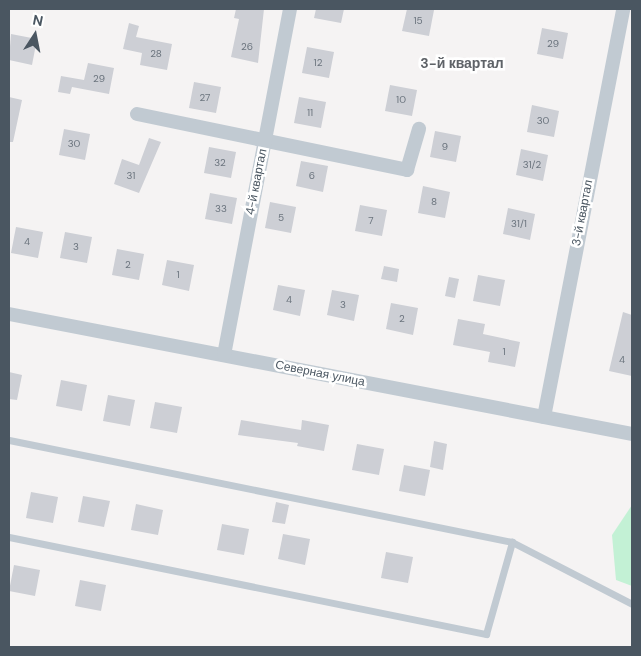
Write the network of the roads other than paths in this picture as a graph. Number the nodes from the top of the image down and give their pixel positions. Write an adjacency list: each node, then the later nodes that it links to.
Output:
1 (290, 9): 5 (street, 4-й квартал)
2 (623, 9): 8 (street, 3-й квартал)
3 (137, 114): 5 (street)
4 (419, 129): 5 (street)
5 (265, 138): 7 (street, 4-й квартал)
6 (9, 314): 7 (street, Северная улица)
7 (224, 355): 8 (street, Северная улица)
8 (544, 417): 9 (street, Северная улица)
9 (632, 434)
10 (9, 440): 12 (lane)
11 (9, 538): 12 (lane)
12 (512, 542): 13 (lane)
13 (632, 604)

